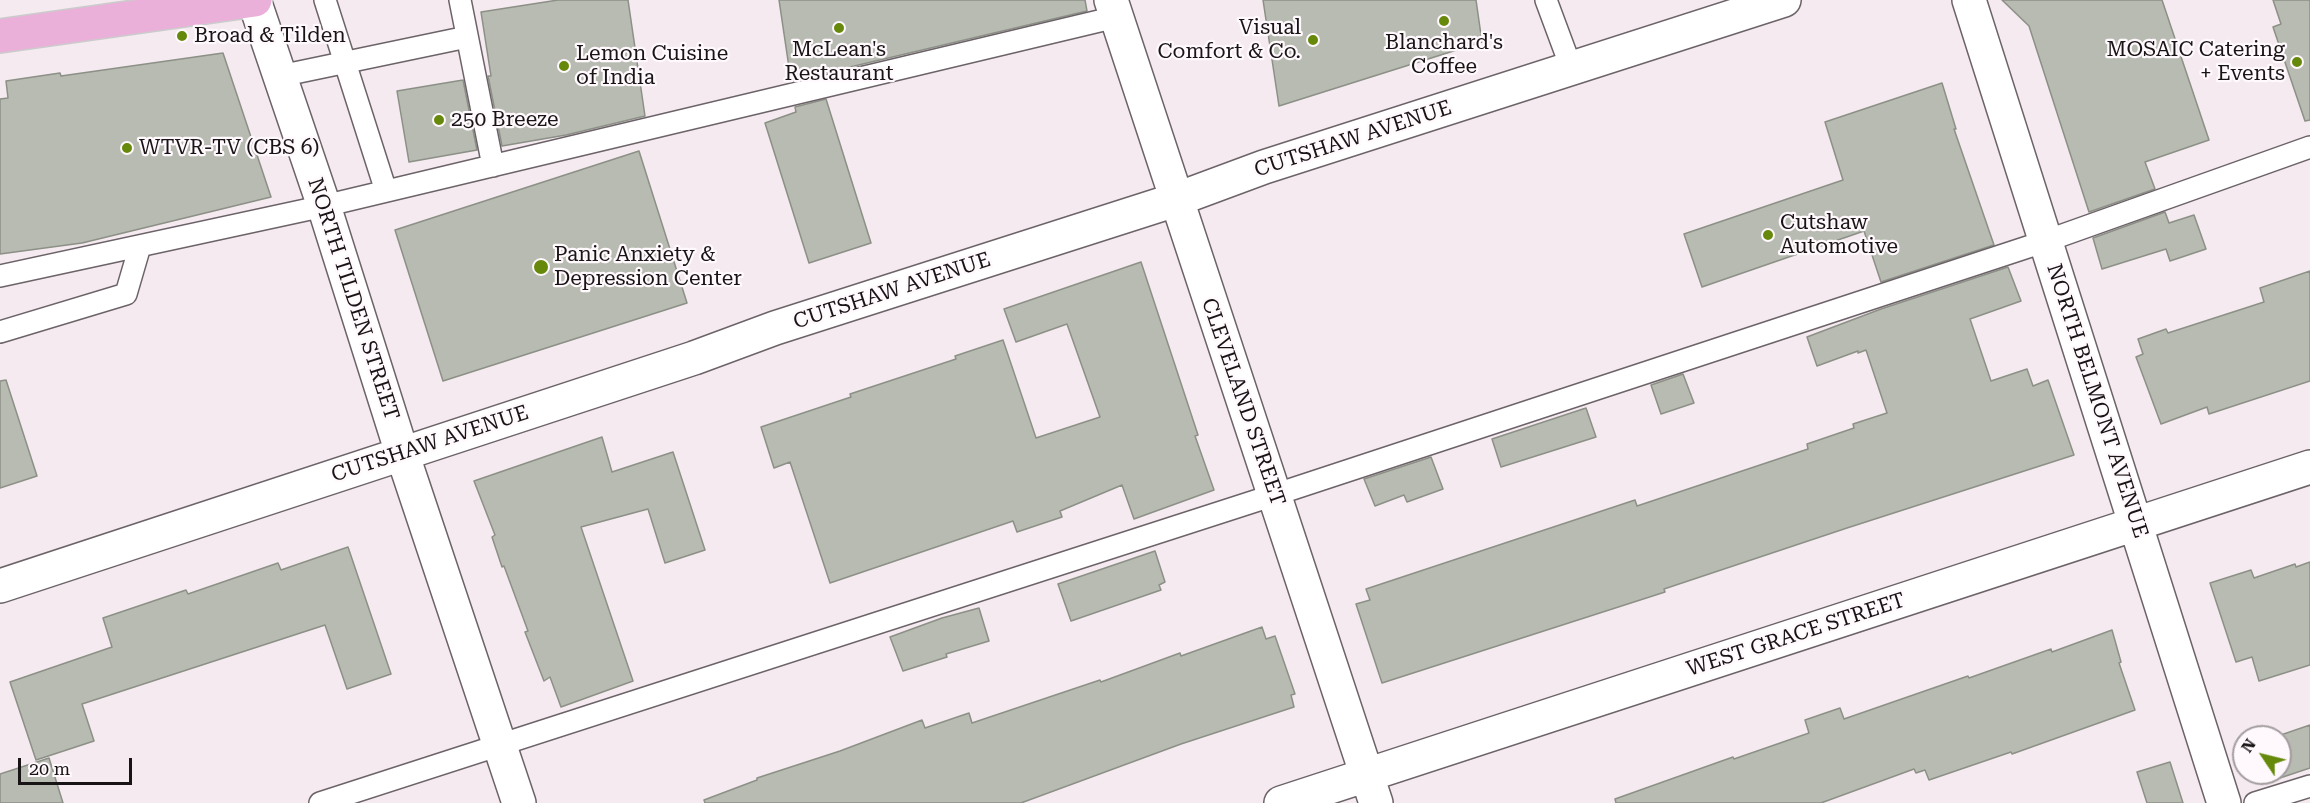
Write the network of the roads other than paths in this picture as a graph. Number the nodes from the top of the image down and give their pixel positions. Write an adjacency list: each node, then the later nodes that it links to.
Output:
1 (255, 0): 8 (main road); 12 (street, NORTH TILDEN STREET)
2 (325, 0): 10 (lane)
3 (460, 0): 9 (lane)
4 (1546, 0): 11 (lane)
5 (1785, 0): 11 (street, CUTSHAW AVENUE)
6 (1969, 0): 18 (street, NORTH BELMONT AVENUE)
7 (1113, 8): 14 (lane); 16 (street, CLEVELAND STREET)
8 (0, 36)
9 (467, 37): 10 (lane); 14 (lane)
10 (345, 62): 12 (lane); 15 (lane)
11 (1572, 70): 16 (street, CUTSHAW AVENUE)
12 (280, 76): 17 (street, NORTH TILDEN STREET)
13 (2310, 147): 18 (lane)
14 (493, 166): 15 (lane)
15 (386, 191): 17 (lane)
16 (1175, 200): 22 (street, CUTSHAW AVENUE); 24 (street, CLEVELAND STREET)
17 (324, 206): 19 (lane); 22 (street, NORTH TILDEN STREET)
18 (2046, 241): 24 (lane); 25 (street, NORTH BELMONT AVENUE)
19 (140, 246): 20 (lane); 21 (lane)
20 (0, 276)
21 (0, 332)
22 (402, 453): 26 (street, CUTSHAW AVENUE); 27 (street, NORTH TILDEN STREET)
23 (2310, 467): 25 (street, WEST GRACE STREET)
24 (1274, 495): 27 (lane); 29 (street, CLEVELAND STREET)
25 (2135, 524): 29 (street, WEST GRACE STREET); 33 (street, NORTH BELMONT AVENUE)
26 (0, 586)
27 (500, 744): 30 (lane); 31 (street, NORTH TILDEN STREET)
28 (2310, 786): 34 (lane)
29 (1371, 789): 32 (street, WEST GRACE STREET)
30 (320, 803)
31 (519, 803)
32 (1281, 803)
33 (2224, 803)
34 (2255, 803)

